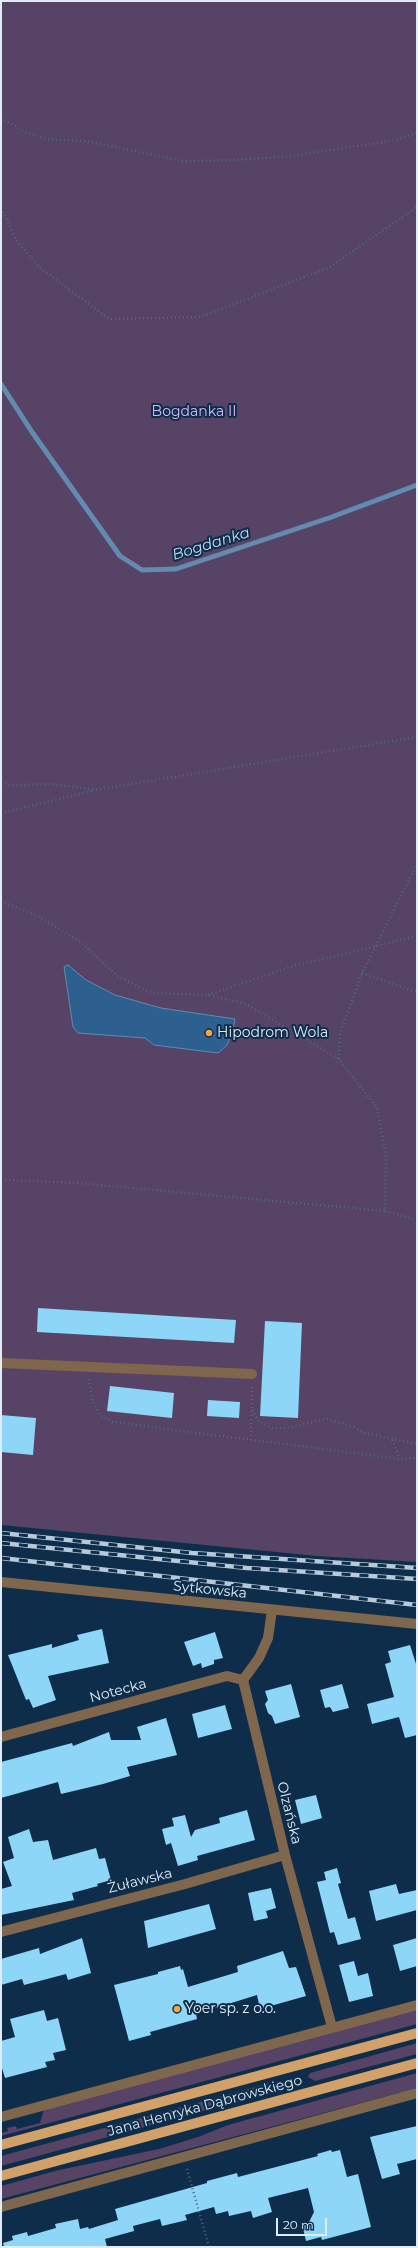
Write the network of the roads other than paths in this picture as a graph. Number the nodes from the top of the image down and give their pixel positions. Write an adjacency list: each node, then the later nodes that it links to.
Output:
1 (1, 1363): 2 (street)
2 (252, 1374)
3 (1, 1582): 4 (street, Sytkowska)
4 (272, 1610): 5 (street, Sytkowska); 6 (street)
5 (417, 1624)
6 (243, 1680): 7 (street, Notecka); 8 (street, Olzańska)
7 (1, 1737)
8 (285, 1855): 9 (street, Żuławska); 11 (street, Olzańska)
9 (1, 1932)
10 (417, 2005): 11 (street)
11 (332, 2027): 15 (street)
12 (417, 2033): 16 (main road, Jana Henryka Dąbrowskiego)
13 (417, 2063): 17 (main road, Jana Henryka Dąbrowskiego)
14 (417, 2094): 18 (street)
15 (1, 2116)
16 (1, 2145)
17 (1, 2176)
18 (1, 2207)

